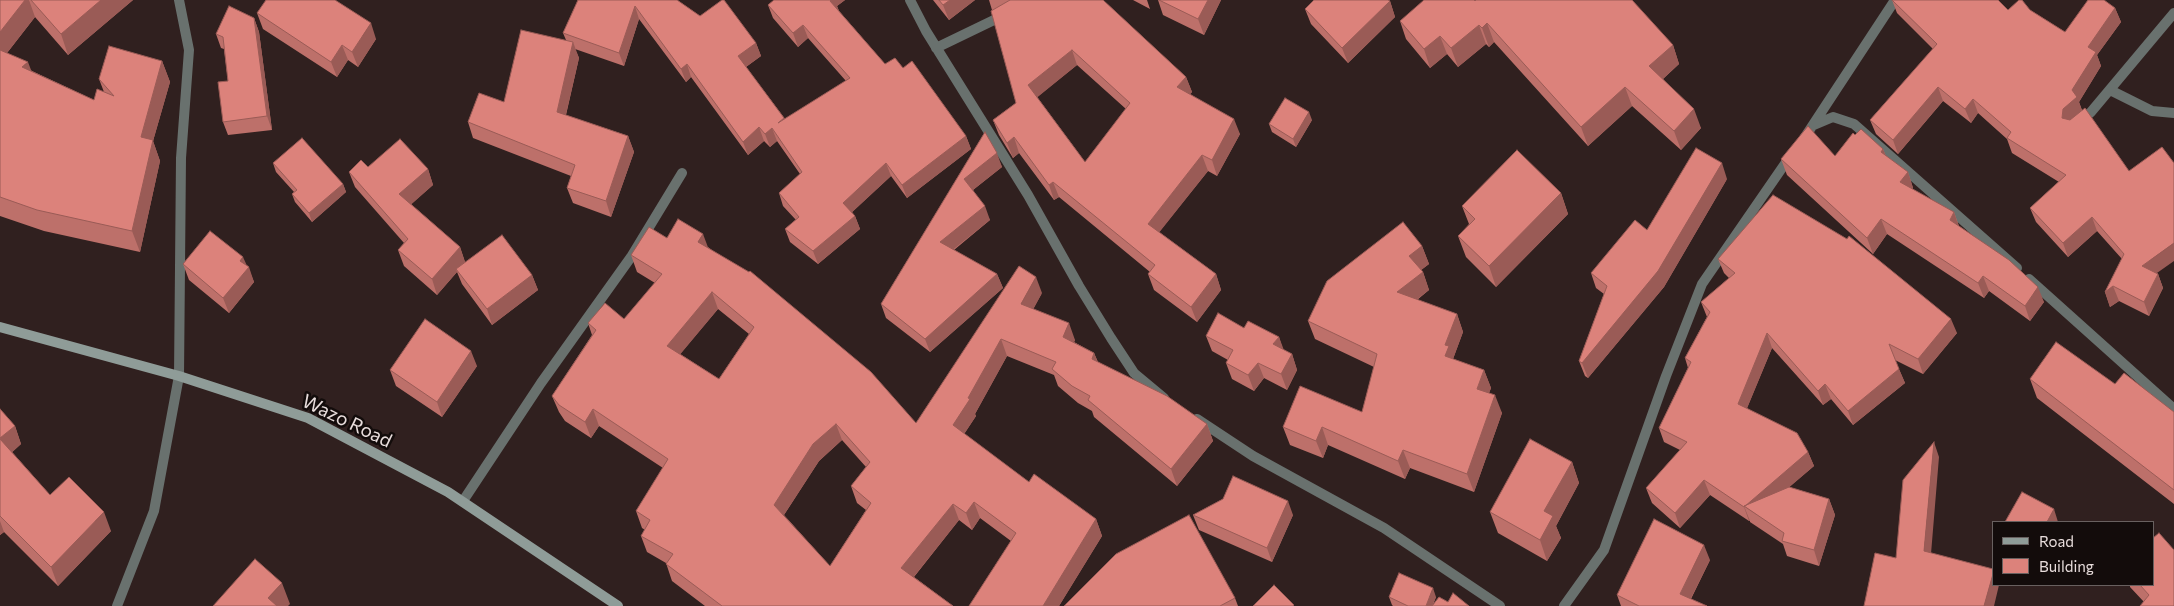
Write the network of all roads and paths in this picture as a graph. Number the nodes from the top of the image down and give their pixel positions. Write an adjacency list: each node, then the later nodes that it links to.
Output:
1 (179, 0): 13 (street)
2 (910, 0): 6 (street)
3 (1028, 0): 6 (street)
4 (1896, 0): 9 (street)
5 (2174, 13): 7 (street)
6 (936, 48): 14 (street)
7 (2110, 90): 8 (street); 10 (street)
8 (2174, 113)
9 (1813, 126): 15 (street); 22 (street)
10 (2073, 128)
11 (682, 173): 17 (street)
12 (0, 326): 13 (main road, Wazo Road)
13 (179, 376): 17 (main road, Wazo Road); 19 (street)
14 (1172, 403)
15 (2174, 409)
16 (1188, 414): 21 (street)
17 (463, 501): 18 (main road, Wazo Road)
18 (605, 602): 20 (main road, Wazo Road)
19 (117, 606)
20 (618, 606)
21 (1500, 606)
22 (1564, 606)

